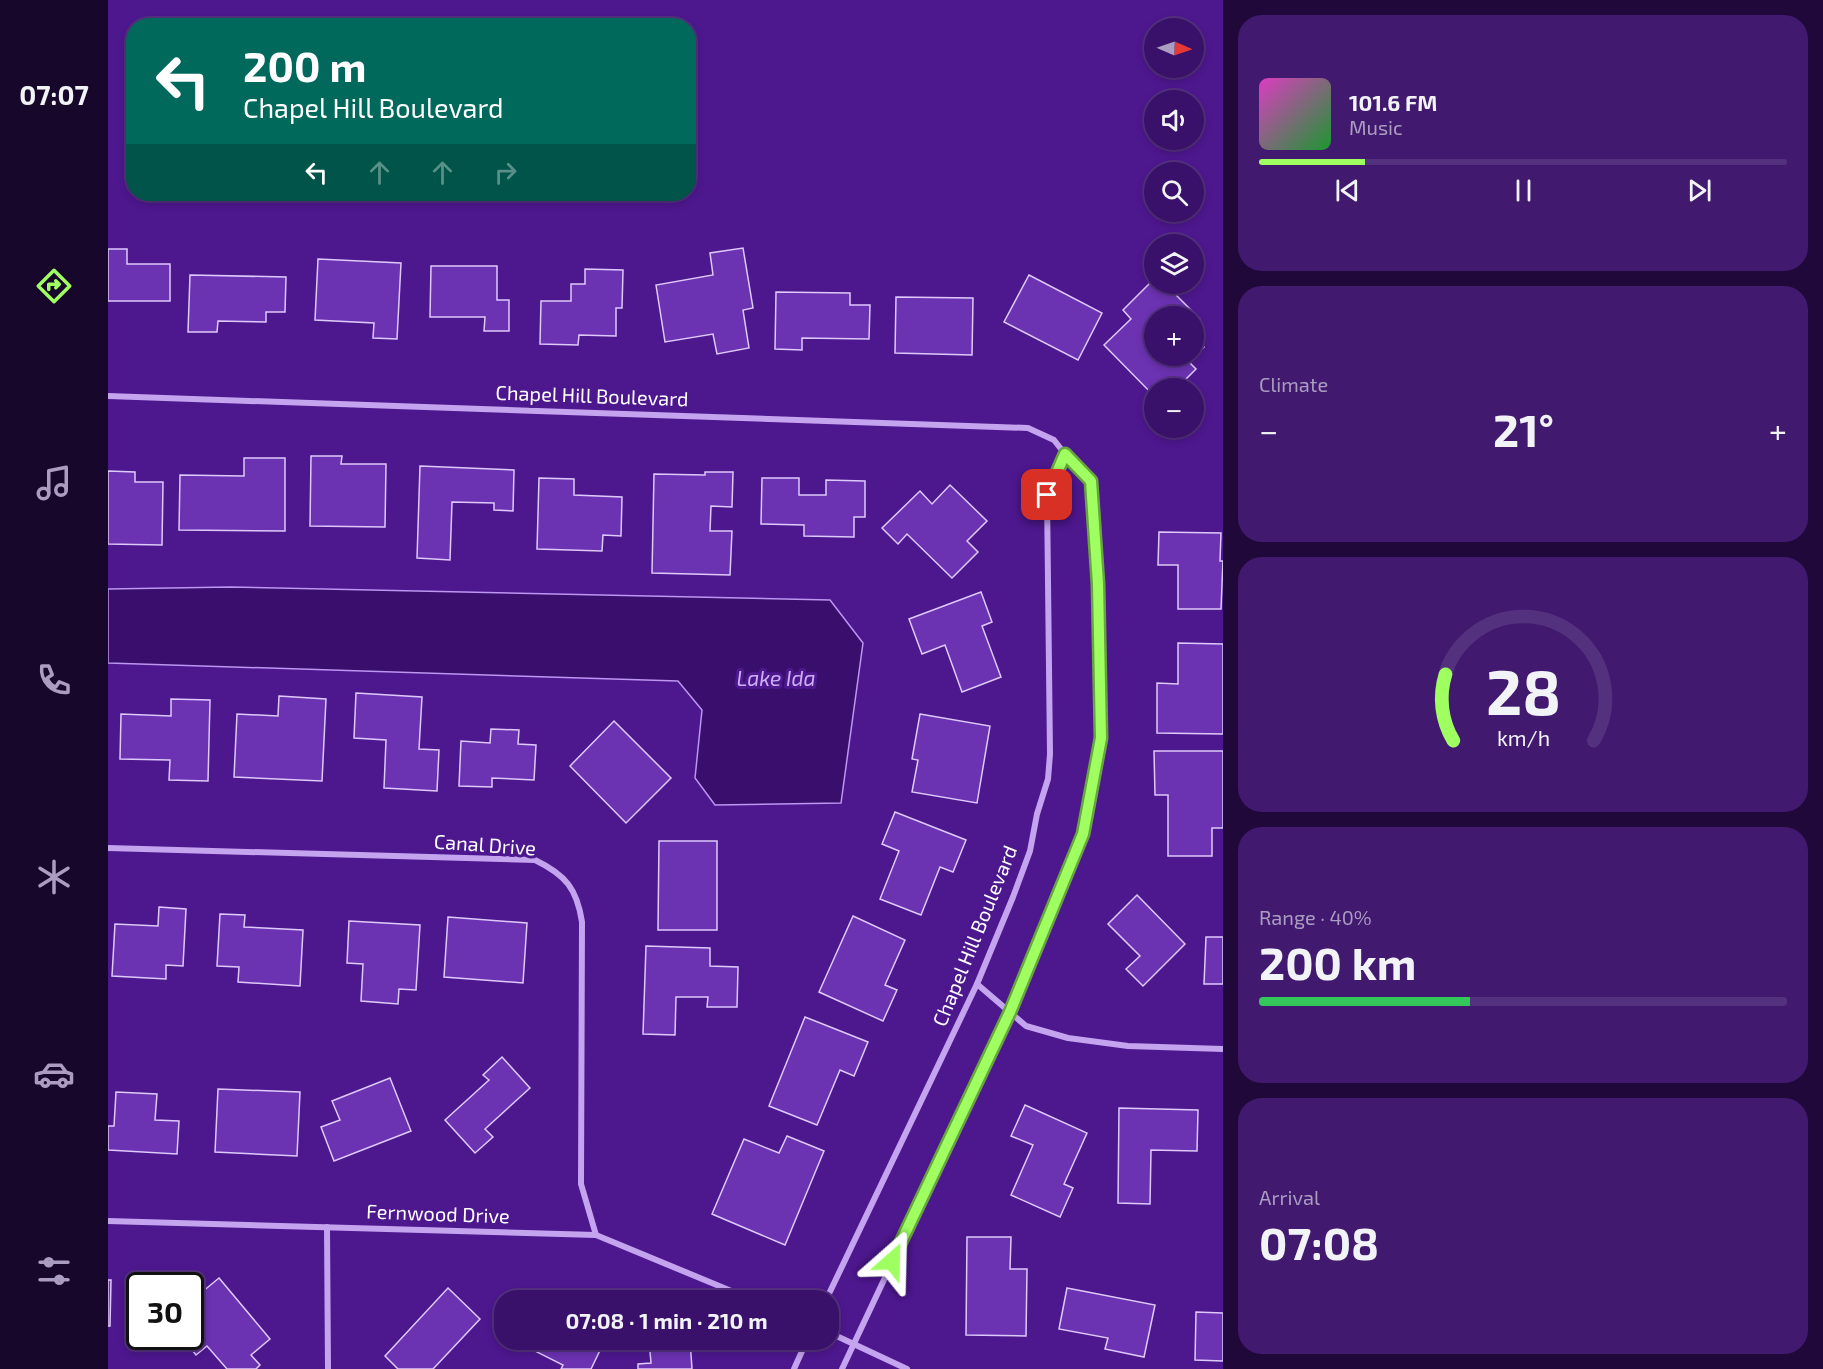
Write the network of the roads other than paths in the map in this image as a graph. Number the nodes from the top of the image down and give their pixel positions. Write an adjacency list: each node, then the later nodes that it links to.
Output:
1 (108, 396): 2 (street, Chapel Hill Boulevard)
2 (1065, 454): 4 (street, Chapel Hill Boulevard); 5 (street, Chapel Hill Boulevard)
3 (108, 848): 9 (street, Canal Drive)
4 (977, 984): 5 (street); 11 (street, Chapel Hill Boulevard)
5 (1010, 1012): 6 (street); 13 (street, Chapel Hill Boulevard)
6 (1223, 1049)
7 (108, 1221): 8 (street, Fernwood Drive)
8 (327, 1227): 9 (street, Fernwood Drive); 15 (street)
9 (596, 1235): 10 (street, Fernwood Drive)
10 (729, 1290)
11 (831, 1290)
12 (839, 1337): 13 (street)
13 (853, 1344): 17 (street, Chapel Hill Boulevard); 18 (street)
14 (803, 1350): 16 (street)
15 (327, 1369)
16 (794, 1369)
17 (842, 1369)
18 (907, 1369)

